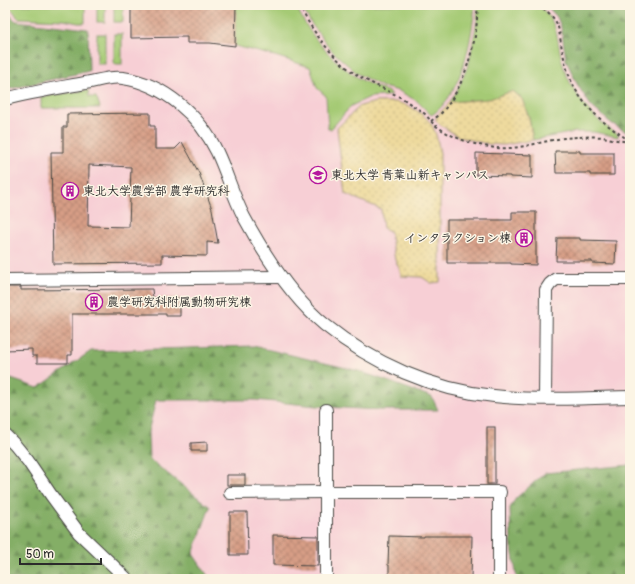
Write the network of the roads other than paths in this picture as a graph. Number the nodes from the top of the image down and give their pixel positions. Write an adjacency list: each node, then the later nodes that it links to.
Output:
1 (5, 99): 2 (street)
2 (281, 277): 4 (street); 6 (street)
3 (630, 279): 6 (street)
4 (5, 280)
5 (630, 397): 6 (street)
6 (545, 398)
7 (326, 410): 9 (street)
8 (5, 435): 11 (street)
9 (326, 492): 10 (street); 12 (street); 13 (street)
10 (230, 494)
11 (127, 579)
12 (326, 579)
13 (499, 579)

